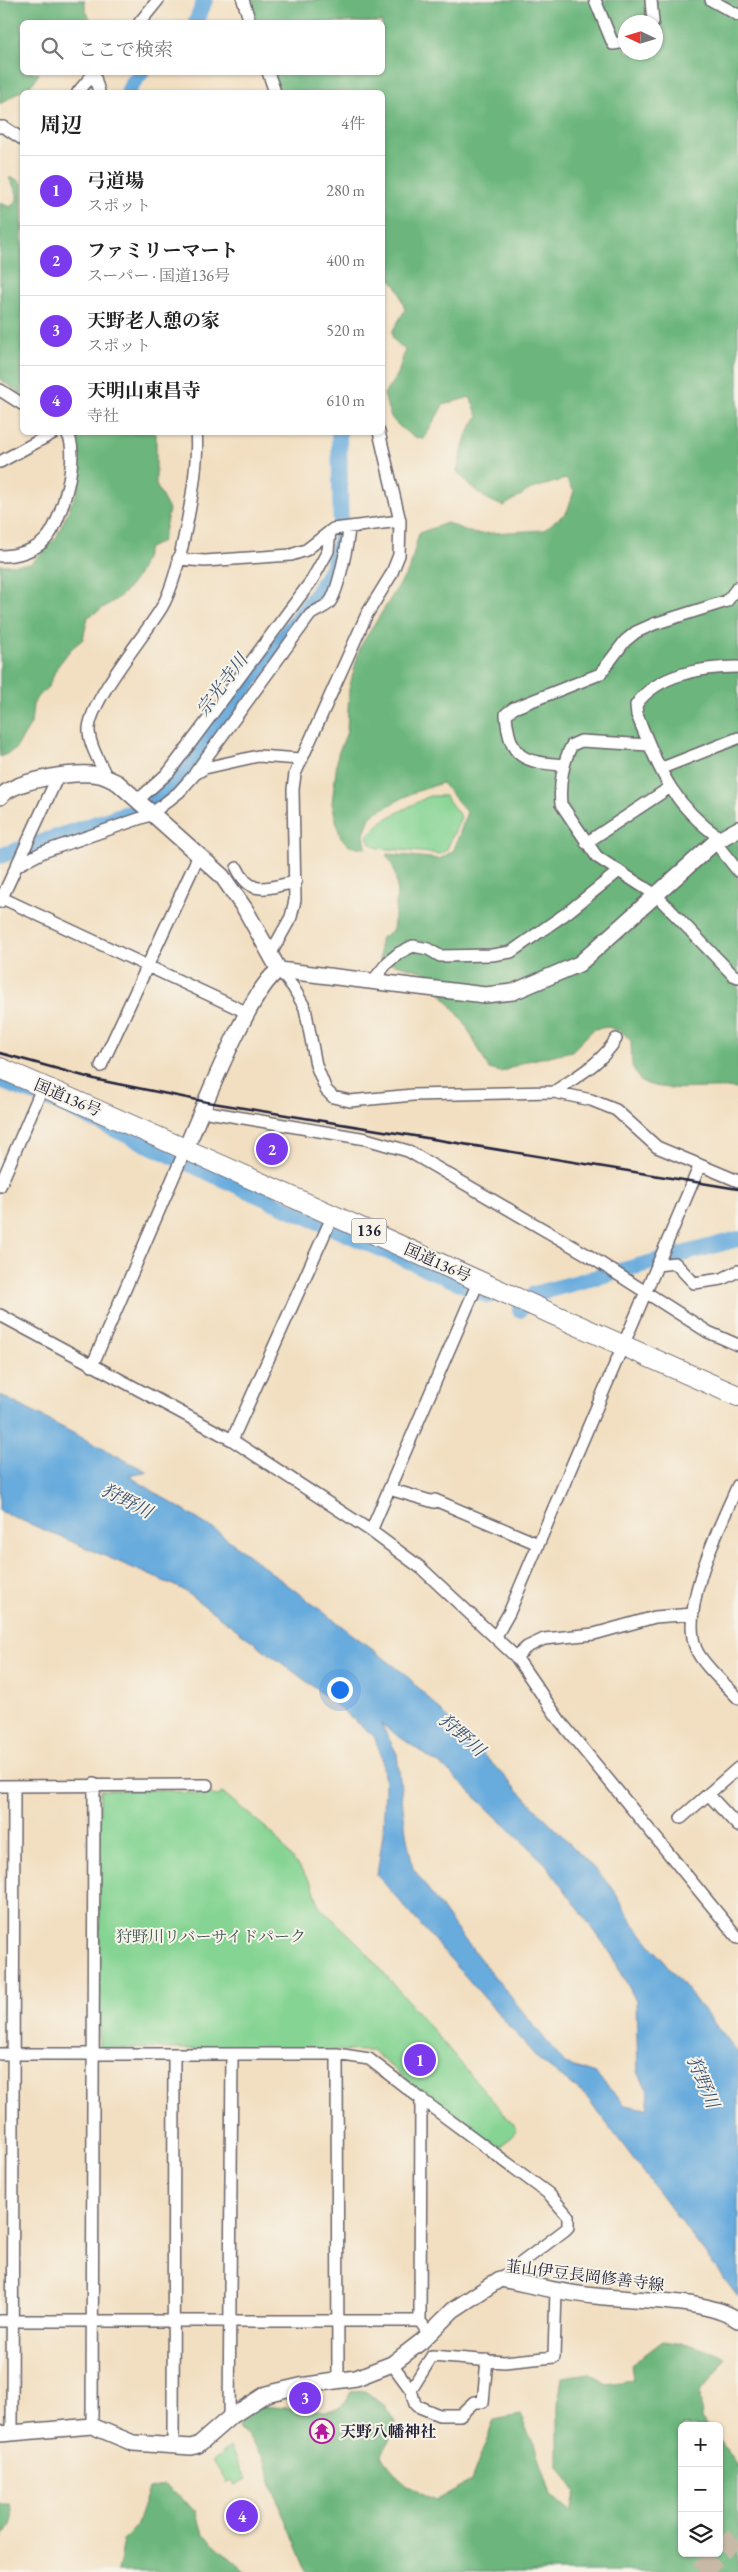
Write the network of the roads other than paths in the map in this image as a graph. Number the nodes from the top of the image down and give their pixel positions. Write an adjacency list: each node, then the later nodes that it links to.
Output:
1 (158, 0): 8 (street)
2 (243, 0): 9 (street)
3 (595, 0): 10 (street)
4 (651, 0): 6 (street)
5 (711, 0): 7 (street)
6 (653, 15)
7 (738, 15)
8 (142, 20)
9 (249, 20)
10 (618, 43)
11 (93, 75): 14 (street)
12 (95, 75): 15 (street)
13 (269, 75): 16 (street)
14 (80, 90)
15 (99, 90)
16 (274, 90)
17 (0, 127): 18 (street)
18 (20, 138)
19 (2, 394): 20 (street)
20 (20, 403)
21 (50, 435): 25 (street)
22 (68, 435): 29 (street)
23 (196, 435): 30 (street)
24 (380, 435): 26 (street)
25 (0, 462)
26 (400, 521): 27 (street); 35 (street)
27 (348, 528): 28 (street); 38 (street)
28 (331, 530): 30 (street); 43 (street)
29 (0, 556)
30 (178, 558): 40 (street)
31 (738, 587): 36 (street)
32 (738, 666): 34 (street)
33 (738, 738): 37 (street)
34 (649, 745): 36 (street); 37 (street)
35 (300, 759): 38 (street); 52 (street)
36 (564, 765): 46 (street)
37 (662, 768): 41 (street)
38 (195, 774): 43 (street)
39 (57, 778): 40 (street); 42 (street); 48 (street)
40 (107, 778): 43 (street)
41 (669, 788): 45 (street); 46 (street)
42 (0, 798)
43 (145, 806): 47 (street); 48 (street)
44 (738, 830): 45 (street)
45 (718, 840): 51 (street); 53 (street)
46 (586, 843): 50 (street)
47 (199, 855): 55 (street); 56 (street)
48 (20, 862): 54 (street)
49 (237, 868): 52 (street)
50 (619, 871): 53 (street); 59 (street)
51 (738, 871)
52 (296, 882): 55 (street)
53 (656, 894): 58 (street); 59 (street)
54 (1, 900): 56 (street)
55 (270, 953): 57 (street)
56 (147, 966): 60 (street); 62 (street)
57 (279, 970): 59 (street); 60 (street); 65 (street)
58 (738, 977)
59 (372, 982)
60 (248, 1013): 66 (street)
61 (616, 1039): 65 (street)
62 (100, 1066)
63 (0, 1068): 64 (highway, 国道136号 / 136)
64 (43, 1086): 67 (highway, 国道136号 / 136); 70 (street)
65 (554, 1092): 68 (street)
66 (202, 1110): 67 (street); 75 (street)
67 (182, 1156): 71 (highway, 国道136号 / 136); 79 (street)
68 (700, 1165): 69 (street); 72 (street)
69 (738, 1180)
70 (0, 1186)
71 (333, 1215): 74 (highway, 国道136号 / 136); 81 (street)
72 (657, 1266): 73 (street); 75 (street)
73 (738, 1271)
74 (479, 1280): 78 (highway, 国道136号 / 136); 83 (street)
75 (645, 1293): 77 (street); 78 (street)
76 (0, 1315): 79 (street)
77 (738, 1345)
78 (622, 1346): 80 (highway, 国道136号 / 136); 85 (street)
79 (92, 1366): 81 (street)
80 (738, 1396)
81 (232, 1440): 84 (street)
82 (738, 1484): 86 (street)
83 (389, 1489): 84 (street); 85 (street)
84 (371, 1531): 87 (street)
85 (538, 1544): 87 (street)
86 (693, 1614): 88 (street); 89 (street)
87 (496, 1636): 88 (street)
88 (516, 1657): 98 (street)
89 (738, 1697)
90 (738, 1768): 95 (street)
91 (94, 1784): 92 (street); 94 (street); 101 (street)
92 (207, 1785)
93 (0, 1786): 94 (street)
94 (14, 1786): 100 (street)
95 (708, 1794): 96 (street); 97 (street)
96 (681, 1818)
97 (738, 1826)
98 (738, 1938)
99 (0, 2054): 100 (street)
100 (13, 2054): 101 (street); 113 (street)
101 (94, 2054): 103 (street); 108 (street)
102 (337, 2054): 104 (street); 105 (street); 114 (street)
103 (174, 2055): 104 (street); 109 (street)
104 (232, 2056): 110 (street)
105 (421, 2099): 106 (street); 115 (street)
106 (500, 2279): 107 (street, 韮山伊豆長岡修善寺線); 115 (street, 韮山伊豆長岡修善寺線)
107 (556, 2290): 111 (street, 韮山伊豆長岡修善寺線); 116 (street)
108 (92, 2320): 109 (street); 113 (street); 121 (street)
109 (173, 2320): 110 (street); 123 (street)
110 (230, 2320): 114 (street); 120 (street)
111 (738, 2320)
112 (0, 2321): 113 (street)
113 (13, 2321): 122 (street)
114 (338, 2321): 115 (street); 118 (street)
115 (424, 2327): 117 (street, 韮山伊豆長岡修善寺線)
116 (486, 2360): 119 (street); 119 (street)
117 (392, 2364): 118 (street, 韮山伊豆長岡修善寺線); 119 (street)
118 (338, 2382): 120 (street, 韮山伊豆長岡修善寺線)
119 (411, 2390)
120 (229, 2418): 123 (street, 韮山伊豆長岡修善寺線)
121 (92, 2426): 122 (street, 韮山伊豆長岡修善寺線); 123 (street, 韮山伊豆長岡修善寺線)
122 (6, 2433)
123 (173, 2447)

